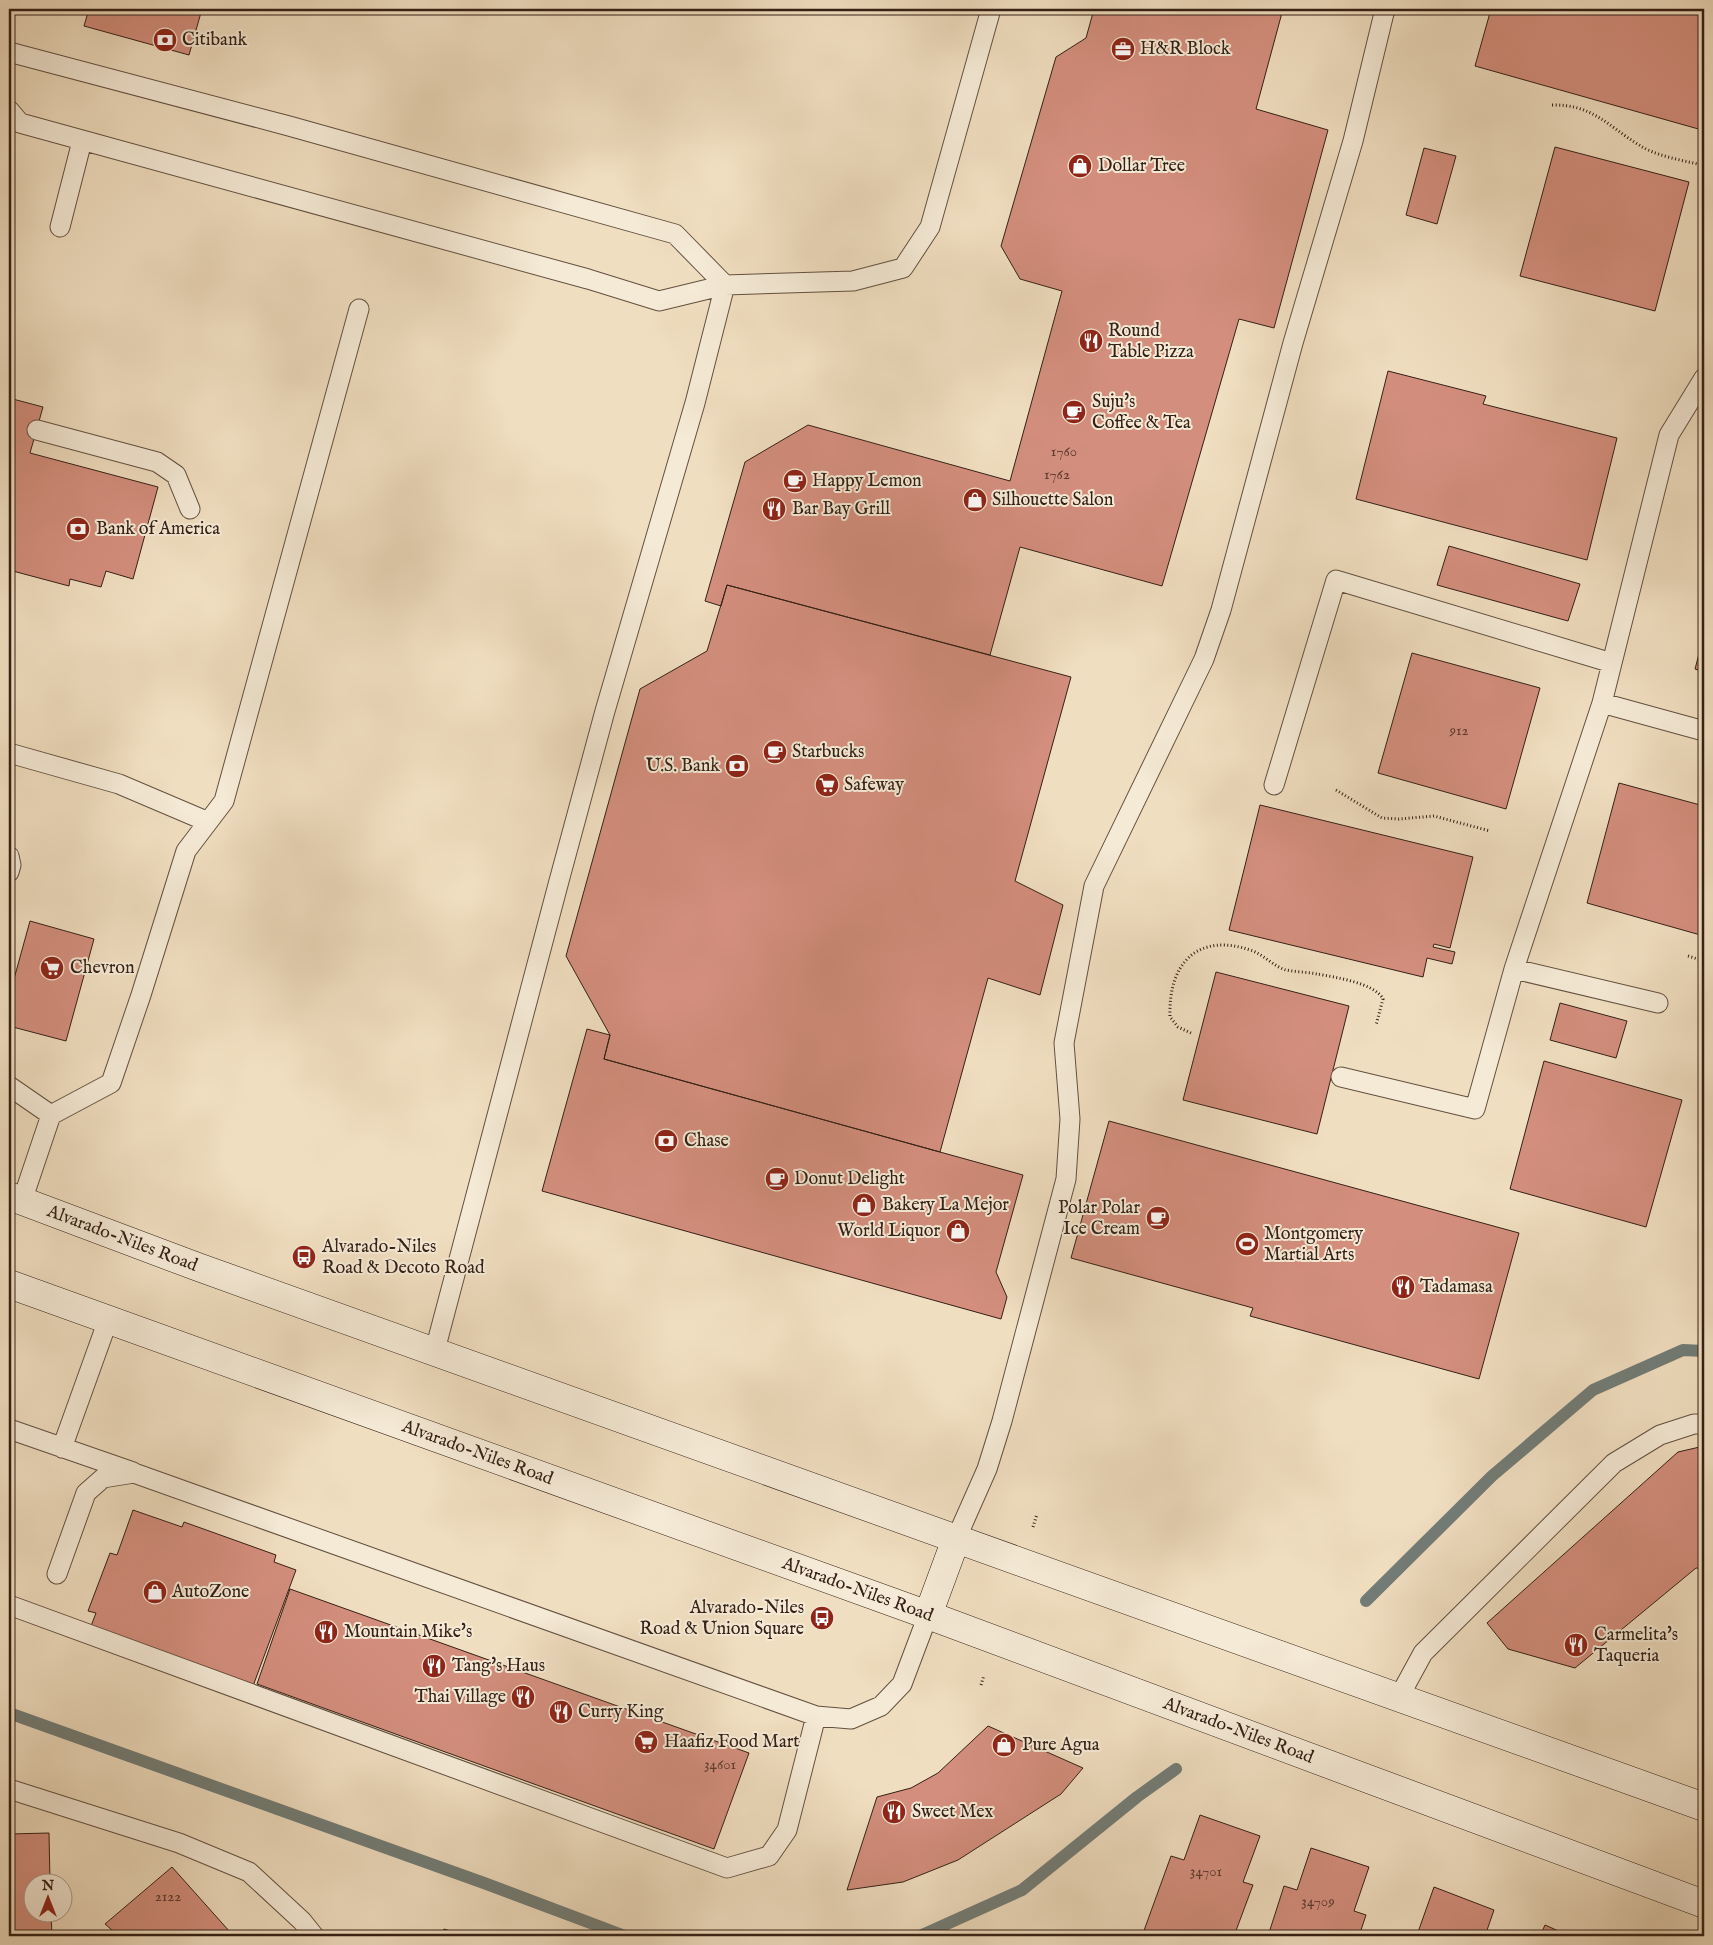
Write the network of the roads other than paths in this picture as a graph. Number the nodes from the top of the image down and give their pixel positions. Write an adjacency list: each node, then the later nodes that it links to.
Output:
1 (991, 9): 7 (lane)
2 (1385, 9): 33 (lane)
3 (9, 52): 7 (lane)
4 (9, 110): 5 (lane)
5 (82, 141): 6 (lane); 7 (lane)
6 (60, 227)
7 (725, 286): 28 (lane)
8 (359, 309): 17 (lane)
9 (1704, 378): 12 (lane)
10 (37, 430): 11 (lane)
11 (190, 509)
12 (1612, 663): 13 (lane); 16 (lane)
13 (1602, 703): 14 (lane); 20 (lane)
14 (1704, 731)
15 (9, 753): 17 (lane)
16 (1274, 785)
17 (206, 821): 24 (lane)
18 (9, 856): 19 (lane)
19 (9, 872)
20 (1514, 969): 21 (lane); 22 (lane)
21 (1658, 1003)
22 (1341, 1077)
23 (9, 1086): 24 (lane)
24 (51, 1115): 25 (lane)
25 (15, 1198): 28 (main road, Alvarado-Niles Road)
26 (9, 1284): 27 (main road, Alvarado-Niles Road)
27 (108, 1320): 31 (lane); 36 (main road, Alvarado-Niles Road)
28 (435, 1350): 33 (main road, Alvarado-Niles Road)
29 (1704, 1424): 37 (lane)
30 (9, 1429): 31 (lane)
31 (62, 1448): 32 (lane)
32 (134, 1473): 34 (lane); 38 (lane)
33 (956, 1539): 36 (main road); 37 (main road, Alvarado-Niles Road)
34 (57, 1574)
35 (9, 1605): 38 (lane)
36 (928, 1615): 38 (lane); 41 (main road, Alvarado-Niles Road)
37 (1399, 1697): 40 (main road, Alvarado-Niles Road)
38 (816, 1716)
39 (9, 1789): 42 (lane)
40 (1704, 1807)
41 (1704, 1904)
42 (314, 1936)

